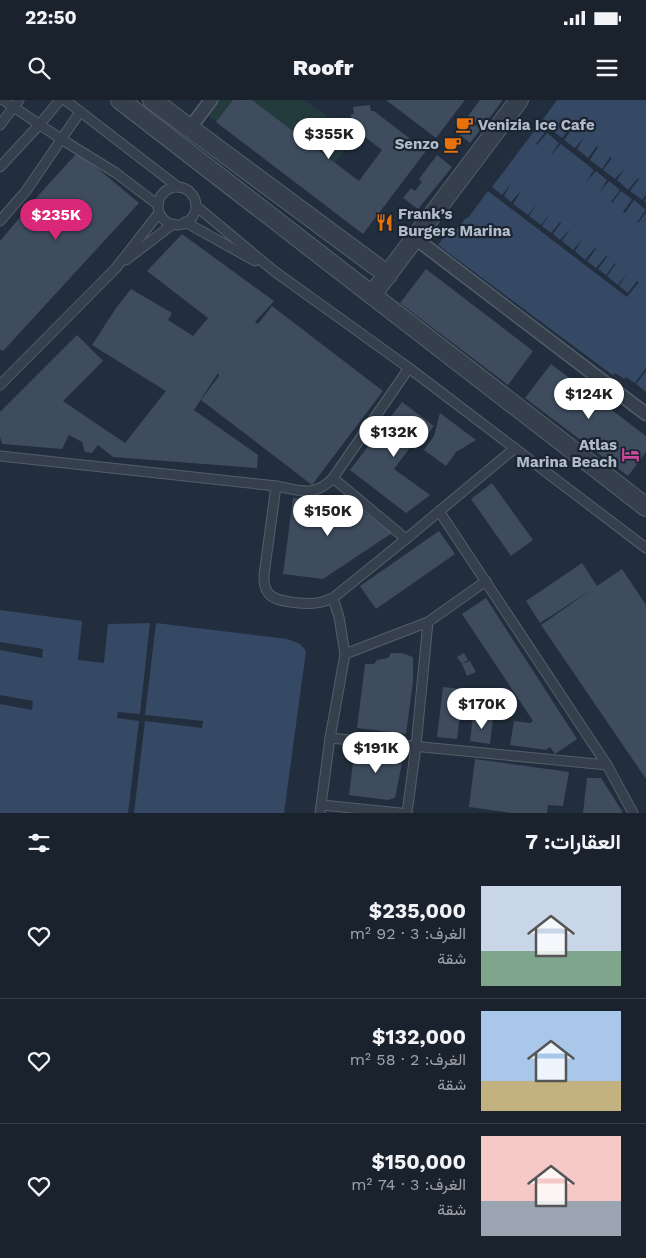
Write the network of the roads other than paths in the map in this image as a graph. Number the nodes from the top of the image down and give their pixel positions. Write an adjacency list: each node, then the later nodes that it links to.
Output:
1 (3, 100): 8 (lane)
2 (60, 100): 11 (lane)
3 (65, 100): 9 (lane)
4 (120, 100): 25 (street)
5 (152, 100): 12 (street)
6 (211, 100): 12 (street)
7 (519, 100): 21 (street)
8 (16, 104): 10 (lane); 11 (lane)
9 (80, 112): 13 (lane); 15 (lane)
10 (0, 125)
11 (39, 125): 13 (lane); 14 (lane)
12 (190, 128): 24 (street)
13 (60, 139): 17 (lane); 18 (lane)
14 (0, 167)
15 (178, 187): 16 (lane); 17 (lane)
16 (196, 206): 19 (lane); 23 (lane)
17 (159, 209): 20 (lane); 22 (lane)
18 (0, 221)
19 (186, 222): 20 (lane); 23 (lane)
20 (173, 224): 22 (lane)
21 (415, 238): 24 (street); 28 (street)
22 (116, 268): 27 (lane)
23 (274, 271): 26 (lane)
24 (388, 275): 25 (street)
25 (372, 295): 33 (street)
26 (409, 368): 29 (lane); 31 (lane)
27 (0, 384)
28 (646, 414)
29 (515, 448): 34 (lane); 36 (lane)
30 (0, 456): 32 (lane)
31 (333, 478): 32 (lane); 35 (lane)
32 (276, 486): 38 (lane)
33 (646, 507)
34 (439, 511): 35 (lane); 37 (lane)
35 (406, 539): 38 (lane)
36 (646, 548)
37 (486, 581): 39 (lane); 43 (lane)
38 (333, 598): 40 (lane)
39 (428, 622): 40 (lane); 42 (lane)
40 (345, 654): 41 (lane)
41 (330, 738): 42 (lane); 44 (lane)
42 (416, 746): 43 (lane); 46 (lane)
43 (607, 765): 47 (lane)
44 (321, 809): 45 (lane)
45 (400, 813)
46 (407, 813)
47 (633, 813)

